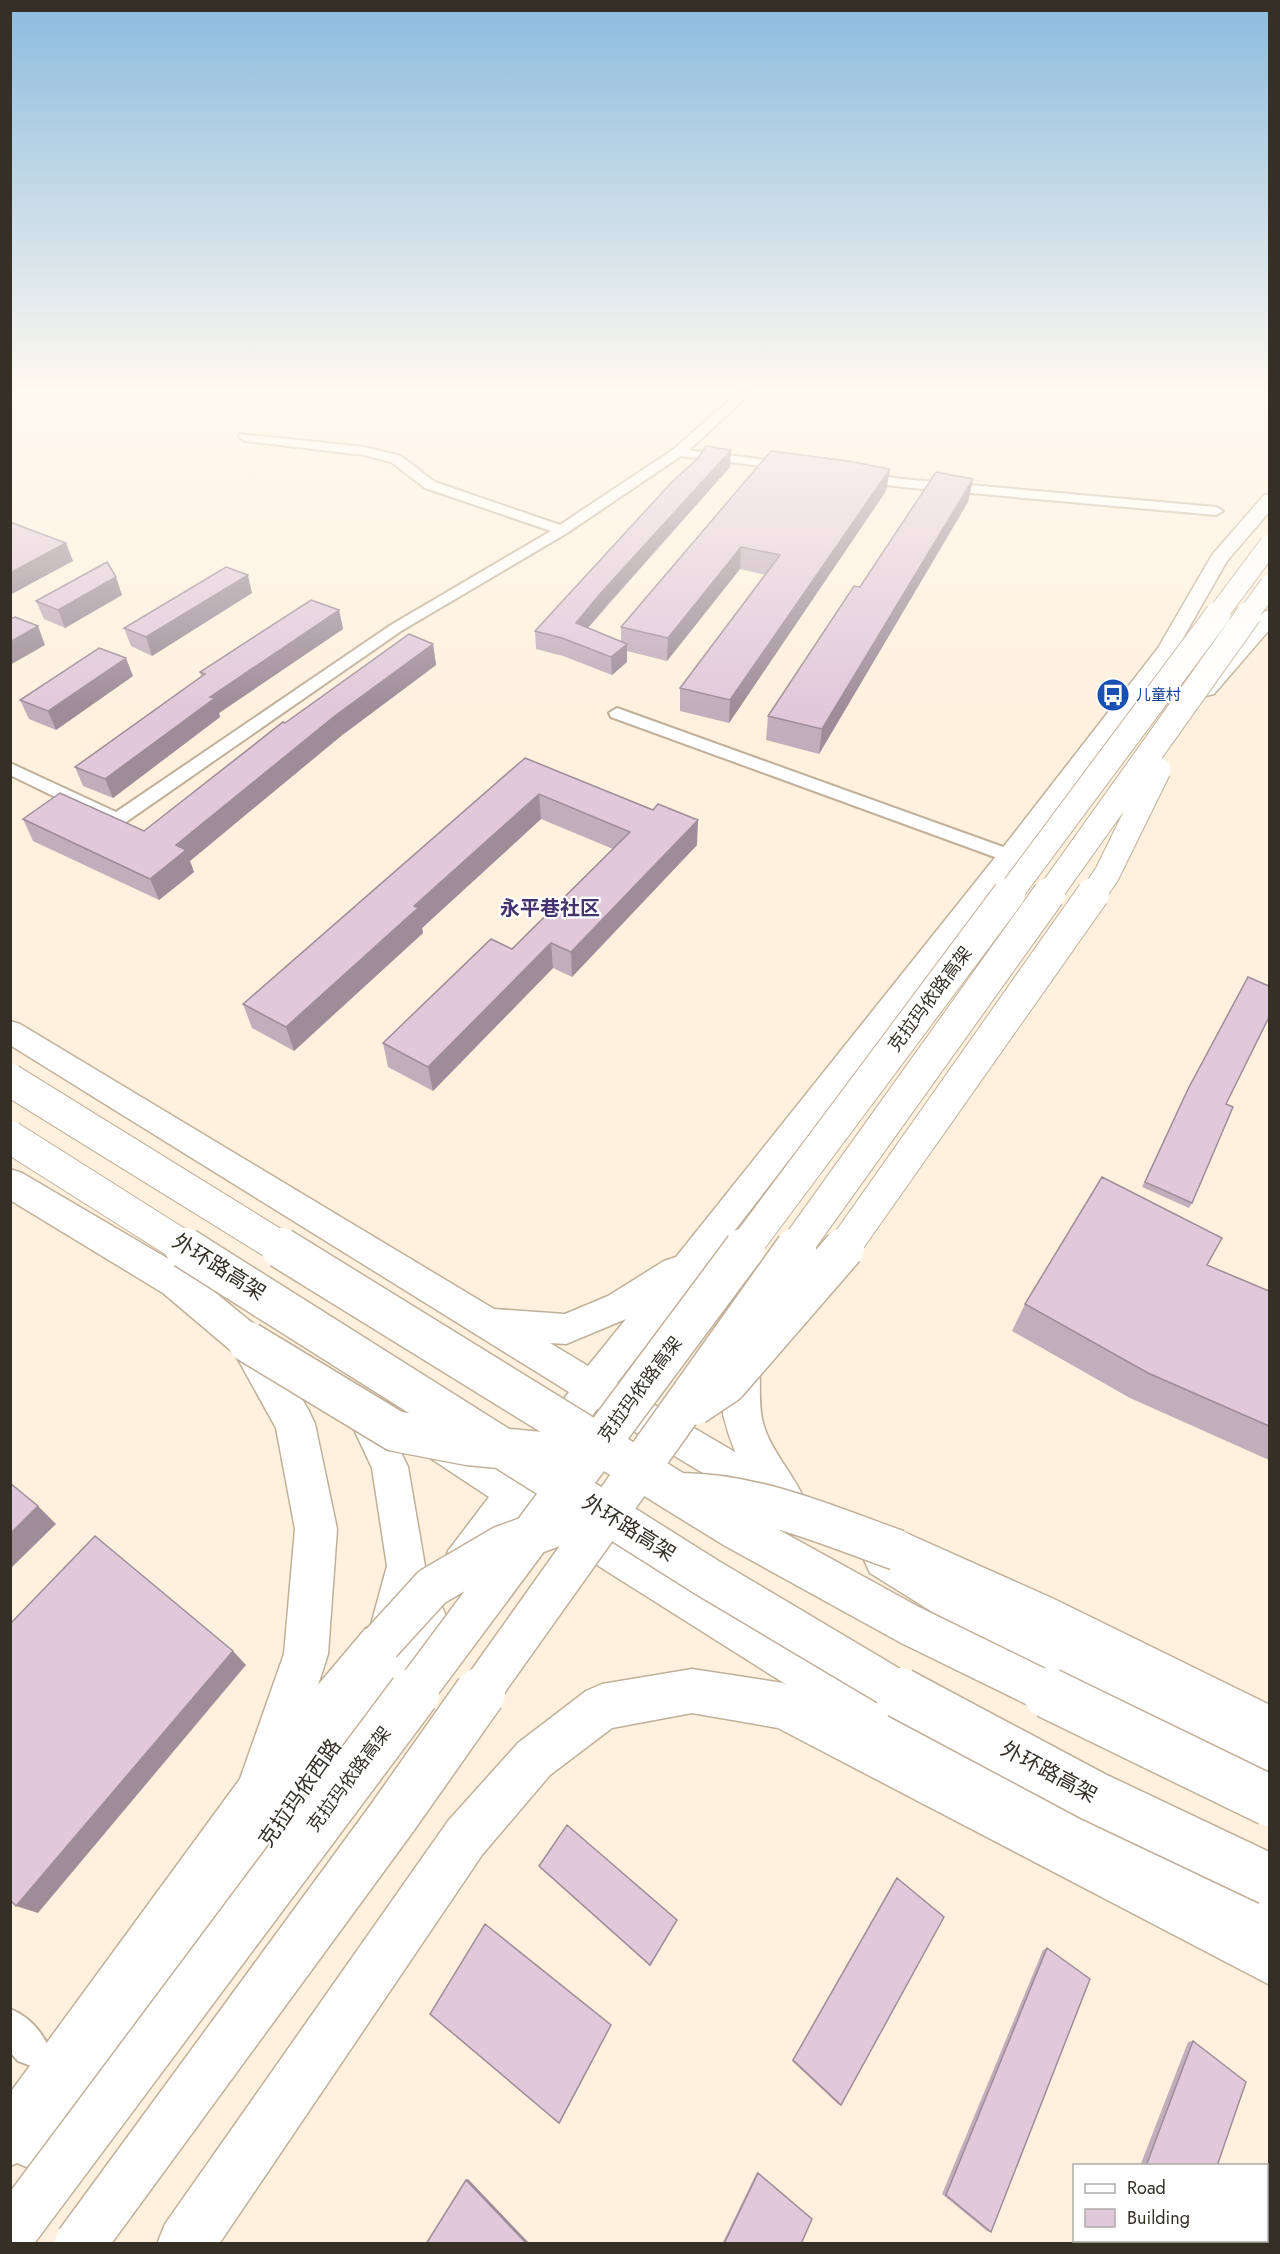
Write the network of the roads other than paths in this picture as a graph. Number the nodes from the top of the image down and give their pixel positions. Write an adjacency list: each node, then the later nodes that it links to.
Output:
1 (466, 497): 6 (street)
2 (611, 497): 6 (street)
3 (1061, 497): 5 (street)
4 (1267, 499): 8 (main road, 克拉玛依西路)
5 (1216, 511)
6 (562, 530): 14 (street)
7 (1269, 544): 43 (highway, 克拉玛依路高架, bridge)
8 (1219, 560): 9 (main road); 15 (main road, 克拉玛依西路)
9 (1269, 580)
10 (1269, 585): 12 (highway, 克拉玛依路高架, bridge)
11 (1269, 616): 23 (main road)
12 (1226, 648): 24 (highway, bridge); 45 (highway, 克拉玛依路高架, bridge)
13 (617, 713): 15 (street)
14 (10, 768)
15 (1011, 856): 21 (main road, 克拉玛依西路)
16 (10, 1031): 22 (main road)
17 (10, 1080): 35 (highway, bridge)
18 (10, 1137): 36 (highway, 外环路高架, bridge)
19 (10, 1170): 26 (main road)
20 (10, 1183): 24 (highway)
21 (694, 1260): 22 (main road); 25 (main road, 克拉玛依西路)
22 (491, 1324): 25 (main road)
23 (739, 1337): 27 (main road); 29 (highway)
24 (248, 1342): 34 (highway)
25 (593, 1387): 27 (main road); 28 (main road, 克拉玛依西路)
26 (354, 1389): 28 (main road); 31 (main road)
27 (669, 1434): 29 (main road); 30 (main road)
28 (514, 1492): 30 (main road); 31 (main road, 克拉玛依西路)
29 (785, 1501): 33 (main road)
30 (593, 1542): 37 (main road); 44 (main road)
31 (374, 1688): 39 (main road, 克拉玛依西路)
32 (1269, 1729): 34 (highway, bridge)
33 (1269, 1758)
34 (258, 1794): 40 (highway)
35 (1269, 1801)
36 (1269, 1880)
37 (1269, 1927)
38 (1269, 1960): 46 (highway)
39 (118, 2050): 41 (highway); 42 (main road, 克拉玛依西路)
40 (10, 2139)
41 (10, 2160)
42 (10, 2201)
43 (10, 2234)
44 (69, 2244)
45 (80, 2244)
46 (185, 2244)

